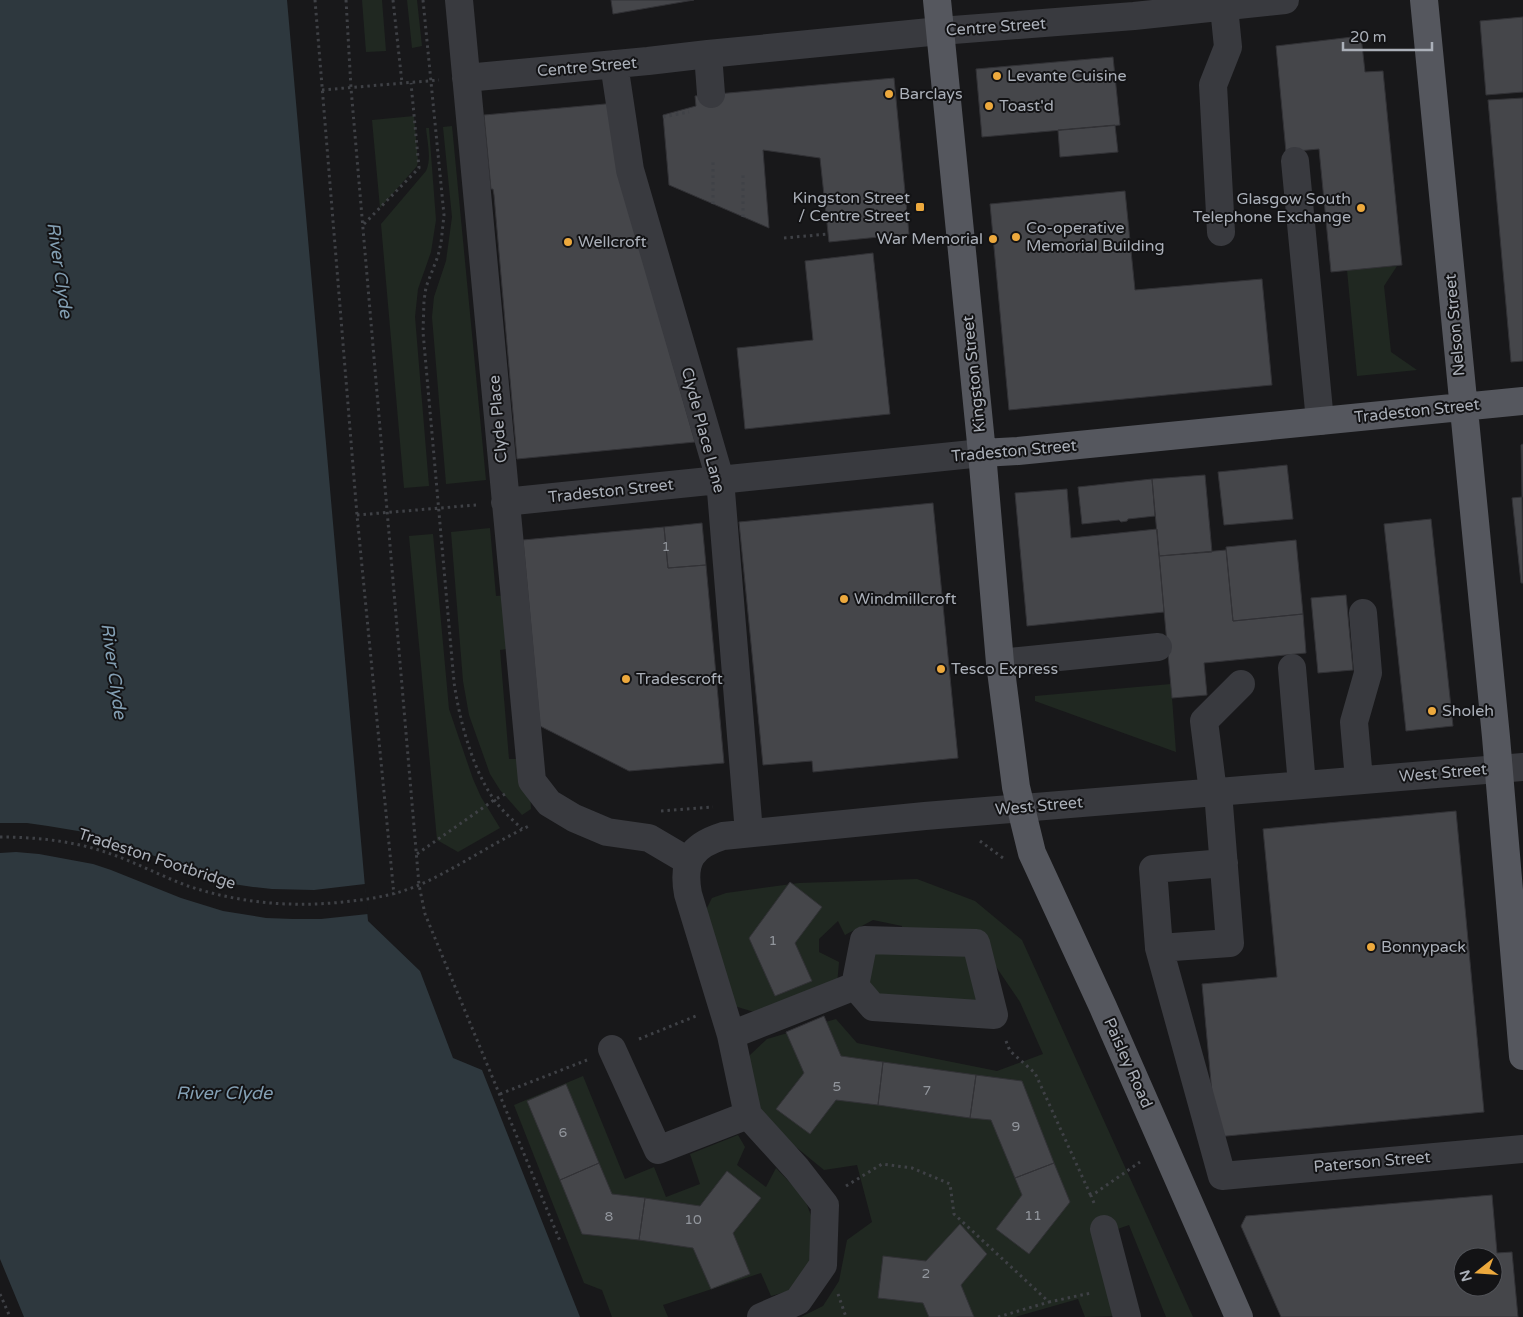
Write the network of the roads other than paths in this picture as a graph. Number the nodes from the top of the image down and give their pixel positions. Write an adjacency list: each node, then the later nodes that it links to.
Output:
1 (458, 0): 9 (street, Clyde Place)
2 (937, 0): 6 (main road, Kingston Street)
3 (1285, 0): 5 (street, Centre Street)
4 (1424, 0): 14 (main road, Nelson Street)
5 (1224, 7): 6 (street, Centre Street); 12 (street)
6 (940, 31): 7 (street, Centre Street); 16 (main road, Kingston Street)
7 (708, 54): 8 (street, Centre Street); 10 (street)
8 (614, 64): 9 (street, Centre Street); 17 (street, Clyde Place Lane)
9 (466, 78): 18 (street, Clyde Place)
10 (704, 102)
11 (1295, 161): 15 (street)
12 (1221, 232)
13 (1523, 401): 14 (main road, Tradeston Street)
14 (1463, 407): 15 (main road, Tradeston Street); 24 (main road, Nelson Street)
15 (1320, 421): 16 (main road, Tradeston Street)
16 (982, 453): 17 (street, Tradeston Street); 21 (main road, Kingston Street)
17 (720, 479): 18 (street, Tradeston Street); 29 (street, Clyde Place Lane)
18 (506, 502): 30 (street, Clyde Place)
19 (1362, 612): 25 (street)
20 (1158, 647): 21 (street)
21 (1000, 663): 28 (main road, Kingston Street)
22 (1292, 668): 26 (street)
23 (1241, 684): 27 (street)
24 (1510, 768): 25 (street, West Street); 36 (main road, Nelson Street)
25 (1359, 780): 26 (street, West Street)
26 (1302, 785): 27 (street, West Street)
27 (1216, 792): 28 (street, West Street); 31 (street)
28 (1021, 808): 29 (street, West Street); 42 (main road, Paisley Road)
29 (748, 833): 30 (street, West Street)
30 (688, 861): 34 (street)
31 (1224, 863): 32 (street); 32 (street)
32 (1159, 948): 38 (street, Paterson Street)
33 (856, 986): 33 (street); 34 (street)
34 (731, 1035): 37 (street)
35 (612, 1049): 37 (street)
36 (1523, 1056)
37 (748, 1115): 40 (street)
38 (1523, 1149)
39 (1104, 1229): 41 (street)
40 (761, 1317)
41 (1126, 1317)
42 (1239, 1317)

